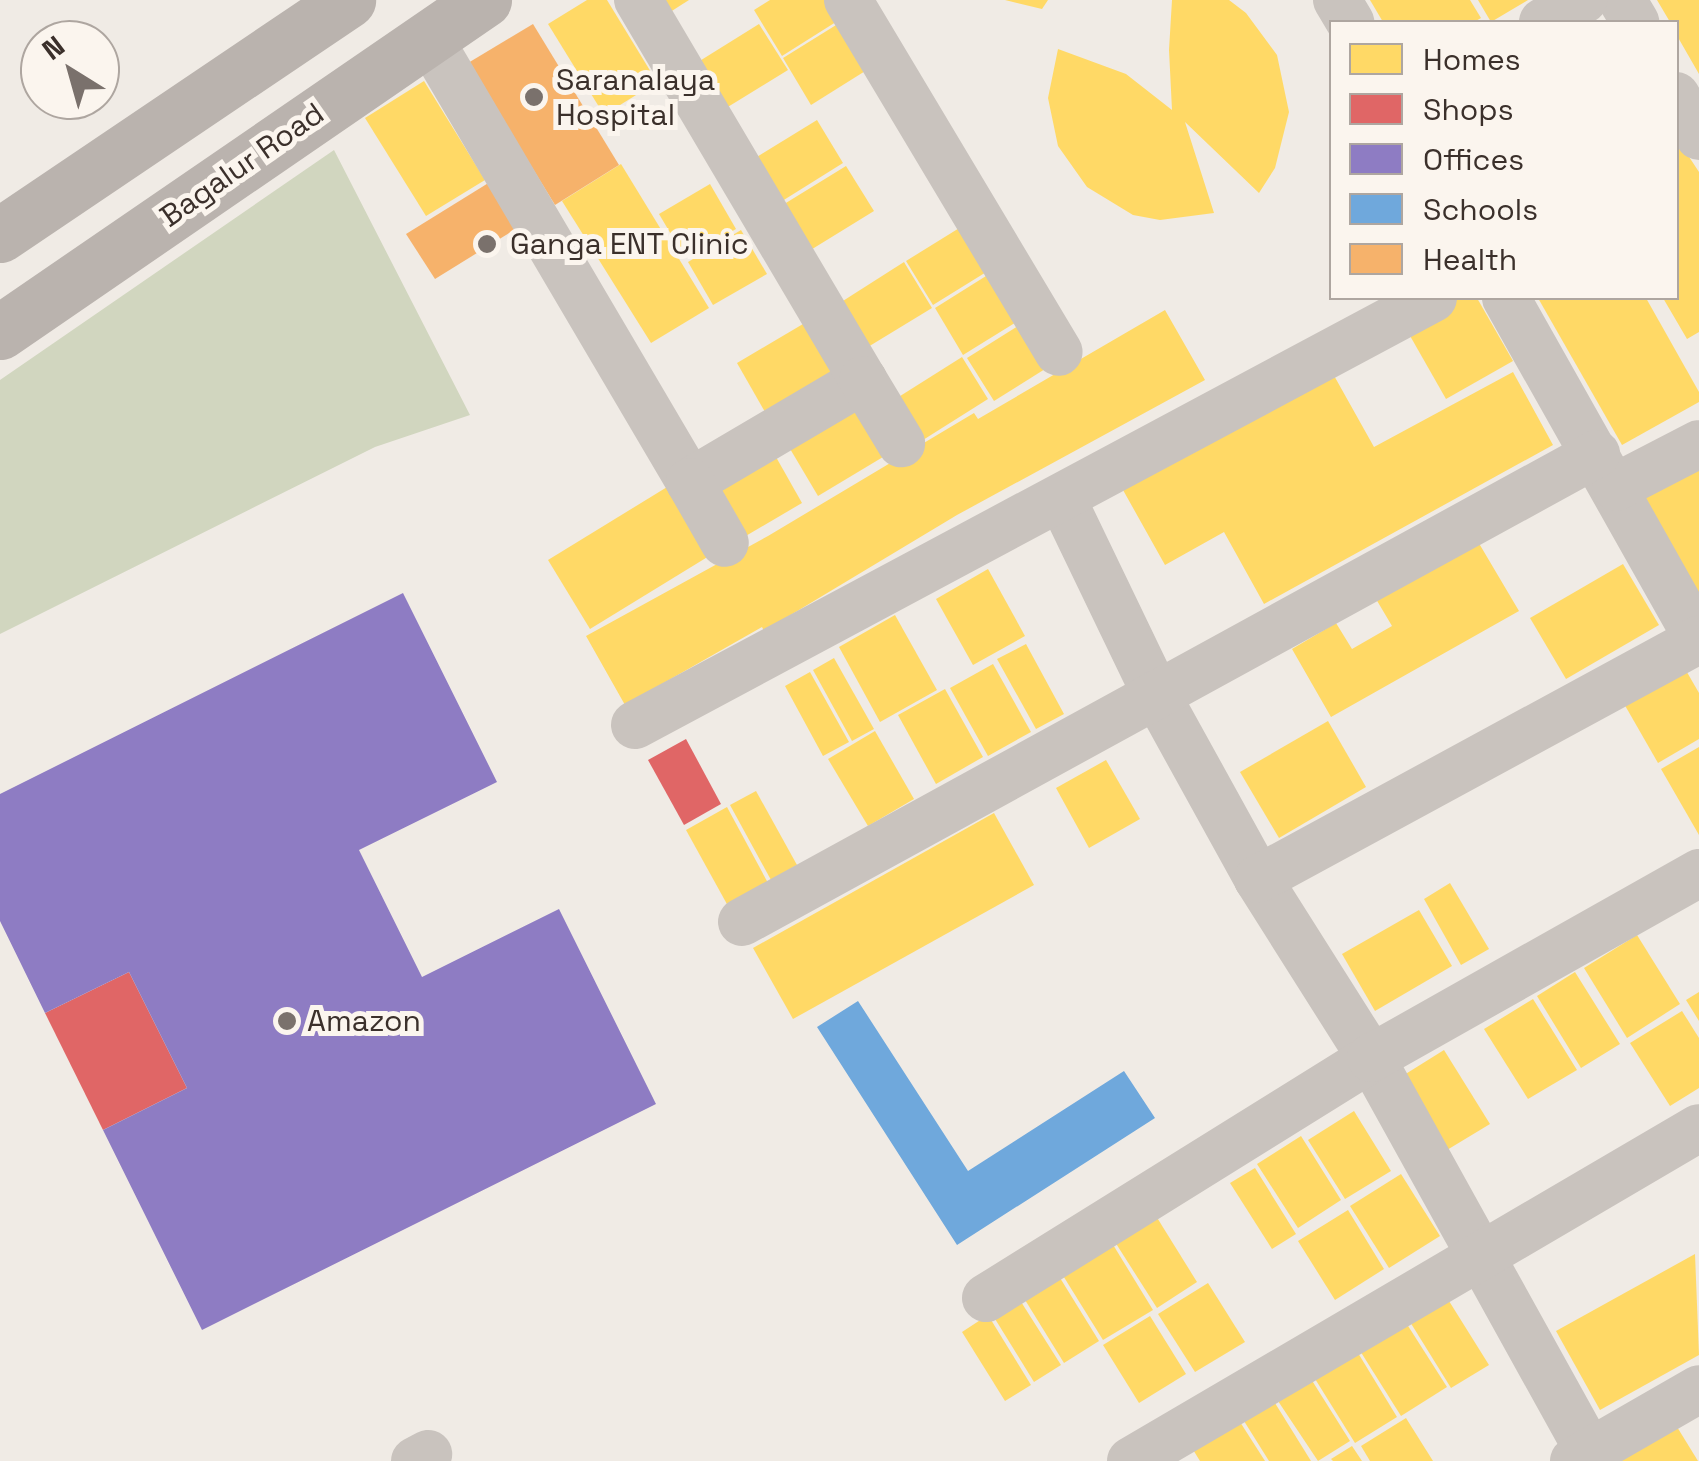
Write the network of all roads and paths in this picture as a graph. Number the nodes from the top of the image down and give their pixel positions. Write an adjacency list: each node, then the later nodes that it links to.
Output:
1 (348, 0): 10 (main road)
2 (484, 0): 7 (main road, Bagalur Road)
3 (638, 0): 15 (street)
4 (848, 0): 14 (street)
5 (1583, 0): 6 (street)
6 (1547, 20)
7 (428, 37): 13 (main road, Bagalur Road); 19 (street)
8 (1679, 101): 9 (street)
9 (1699, 136)
10 (0, 235)
11 (1429, 300): 20 (street)
12 (1507, 300): 18 (street)
13 (0, 332)
14 (1060, 352)
15 (862, 380): 16 (street); 19 (street)
16 (901, 443)
17 (1699, 444): 18 (street)
18 (1606, 470): 22 (street); 23 (street)
19 (690, 482): 21 (street)
20 (1062, 499): 23 (street); 24 (street)
21 (725, 542)
22 (1699, 641): 26 (street)
23 (1156, 694): 26 (street); 27 (street)
24 (635, 725)
25 (1699, 873): 28 (street)
26 (1258, 879): 28 (street)
27 (742, 922)
28 (1371, 1058): 30 (street); 31 (street)
29 (1699, 1128): 30 (street)
30 (1484, 1256): 33 (street); 34 (street)
31 (986, 1298)
32 (1699, 1389): 33 (street)
33 (1586, 1458)
34 (1131, 1461)

